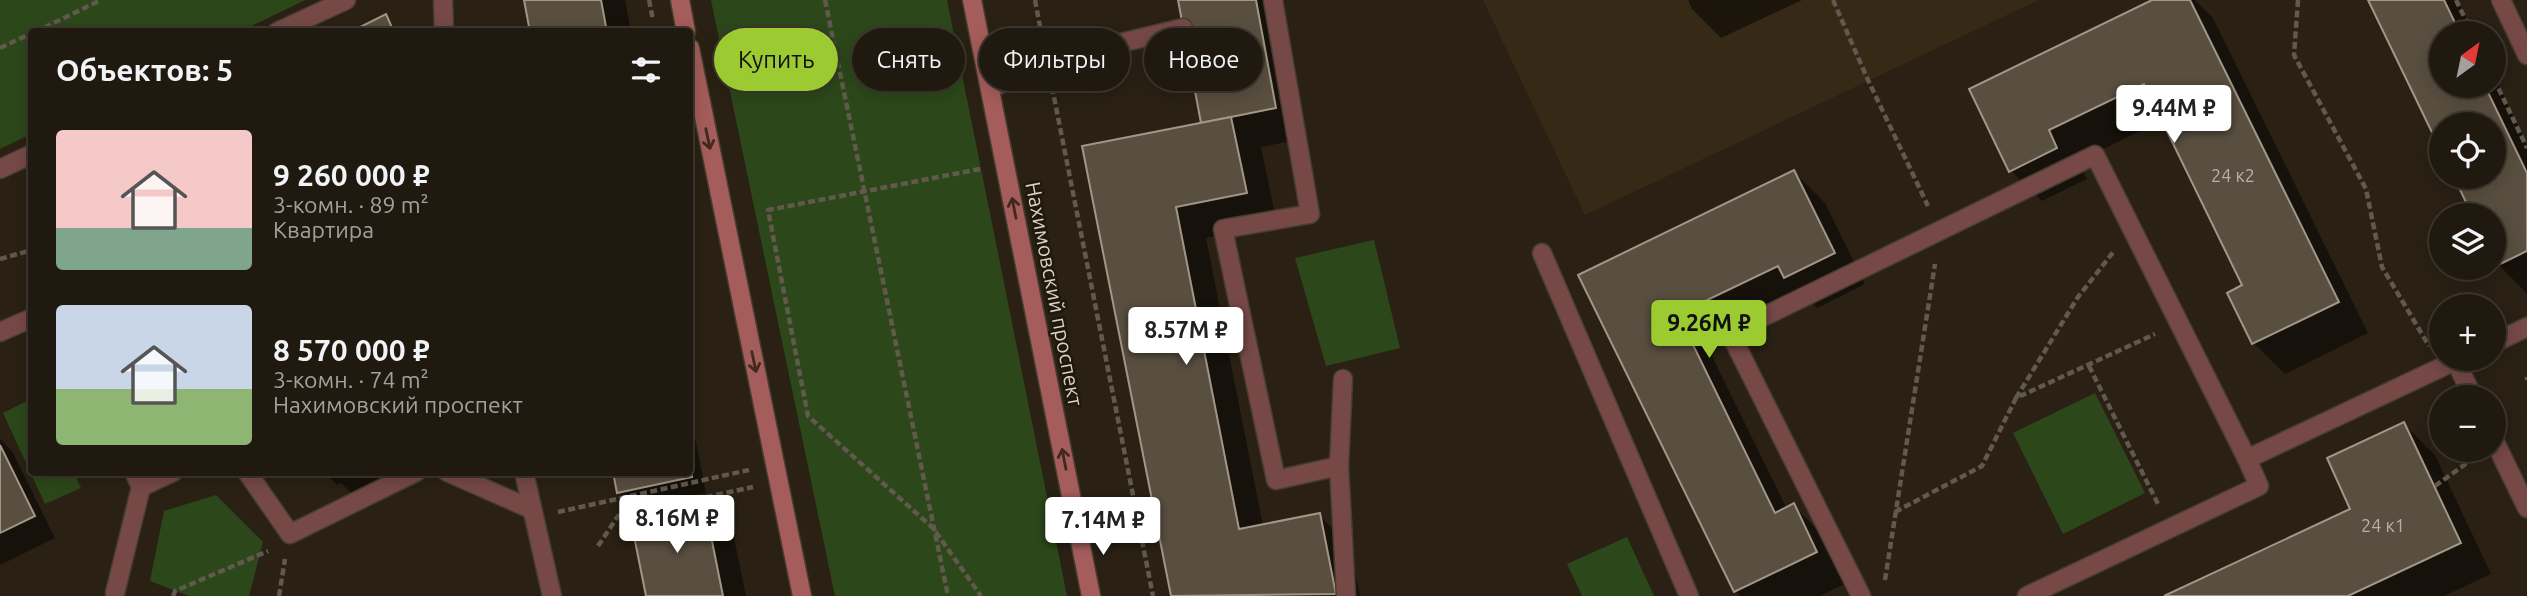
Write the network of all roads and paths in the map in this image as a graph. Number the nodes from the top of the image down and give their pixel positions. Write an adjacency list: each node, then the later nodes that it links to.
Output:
1 (101, 0): 15 (path)
2 (346, 0): 16 (lane)
3 (443, 0): 17 (lane)
4 (649, 0): 18 (path)
5 (680, 0): 19 (main road)
6 (825, 0): 33 (path)
7 (972, 0): 22 (main road, Нахимовский проспект)
8 (1035, 0): 20 (path)
9 (1833, 0): 35 (path)
10 (2298, 0): 42 (path)
11 (2456, 0): 14 (path)
12 (2501, 0): 24 (lane)
13 (1269, 10): 52 (lane)
14 (2466, 21)
15 (42, 28)
16 (286, 28)
17 (444, 28)
18 (654, 28)
19 (685, 28)
20 (1040, 28)
21 (28, 34): 23 (path)
22 (979, 35)
23 (0, 48)
24 (2527, 55)
25 (693, 63): 74 (main road, one-way to 74)
26 (990, 91): 77 (main road, Нахимовский проспект, one-way to 26)
27 (1052, 91): 78 (path)
28 (2503, 98): 29 (path)
29 (2527, 148)
30 (28, 156): 32 (lane)
31 (988, 168): 33 (path)
32 (0, 169)
33 (863, 192): 65 (path); 65 (path)
34 (2132, 229): 35 (lane); 40 (lane); 48 (path)
35 (1940, 231): 63 (path); 81 (lane)
36 (28, 251): 38 (path)
37 (1542, 253): 80 (lane)
38 (0, 259)
39 (28, 320): 43 (lane)
40 (2177, 322): 45 (path); 49 (lane)
41 (2527, 327): 44 (lane)
42 (2429, 331)
43 (0, 332)
44 (2506, 337)
45 (2089, 366): 48 (path); 66 (path)
46 (2433, 371): 49 (lane)
47 (1342, 379): 52 (lane)
48 (2016, 398): 63 (path)
49 (2247, 459): 66 (lane)
50 (2466, 462): 60 (path)
51 (2499, 462): 62 (lane)
52 (1339, 466): 79 (lane)
53 (749, 470): 64 (path)
54 (156, 476): 59 (lane)
55 (250, 476): 67 (lane)
56 (408, 476): 67 (lane)
57 (455, 476): 64 (lane)
58 (525, 476): 64 (lane)
59 (138, 480): 70 (lane)
60 (2435, 486)
61 (753, 487): 68 (path)
62 (2527, 508)
63 (1895, 512): 69 (path)
64 (532, 513): 73 (lane)
65 (933, 528): 75 (path); 76 (path)
66 (2170, 529): 82 (lane)
67 (289, 538): 71 (path); 72 (path)
68 (598, 546)
69 (1884, 584)
70 (115, 595)
71 (173, 596)
72 (279, 596)
73 (552, 596)
74 (802, 596)
75 (948, 596)
76 (981, 596)
77 (1091, 596)
78 (1153, 596)
79 (1346, 596)
80 (1689, 596)
81 (1861, 596)
82 (2027, 596)

